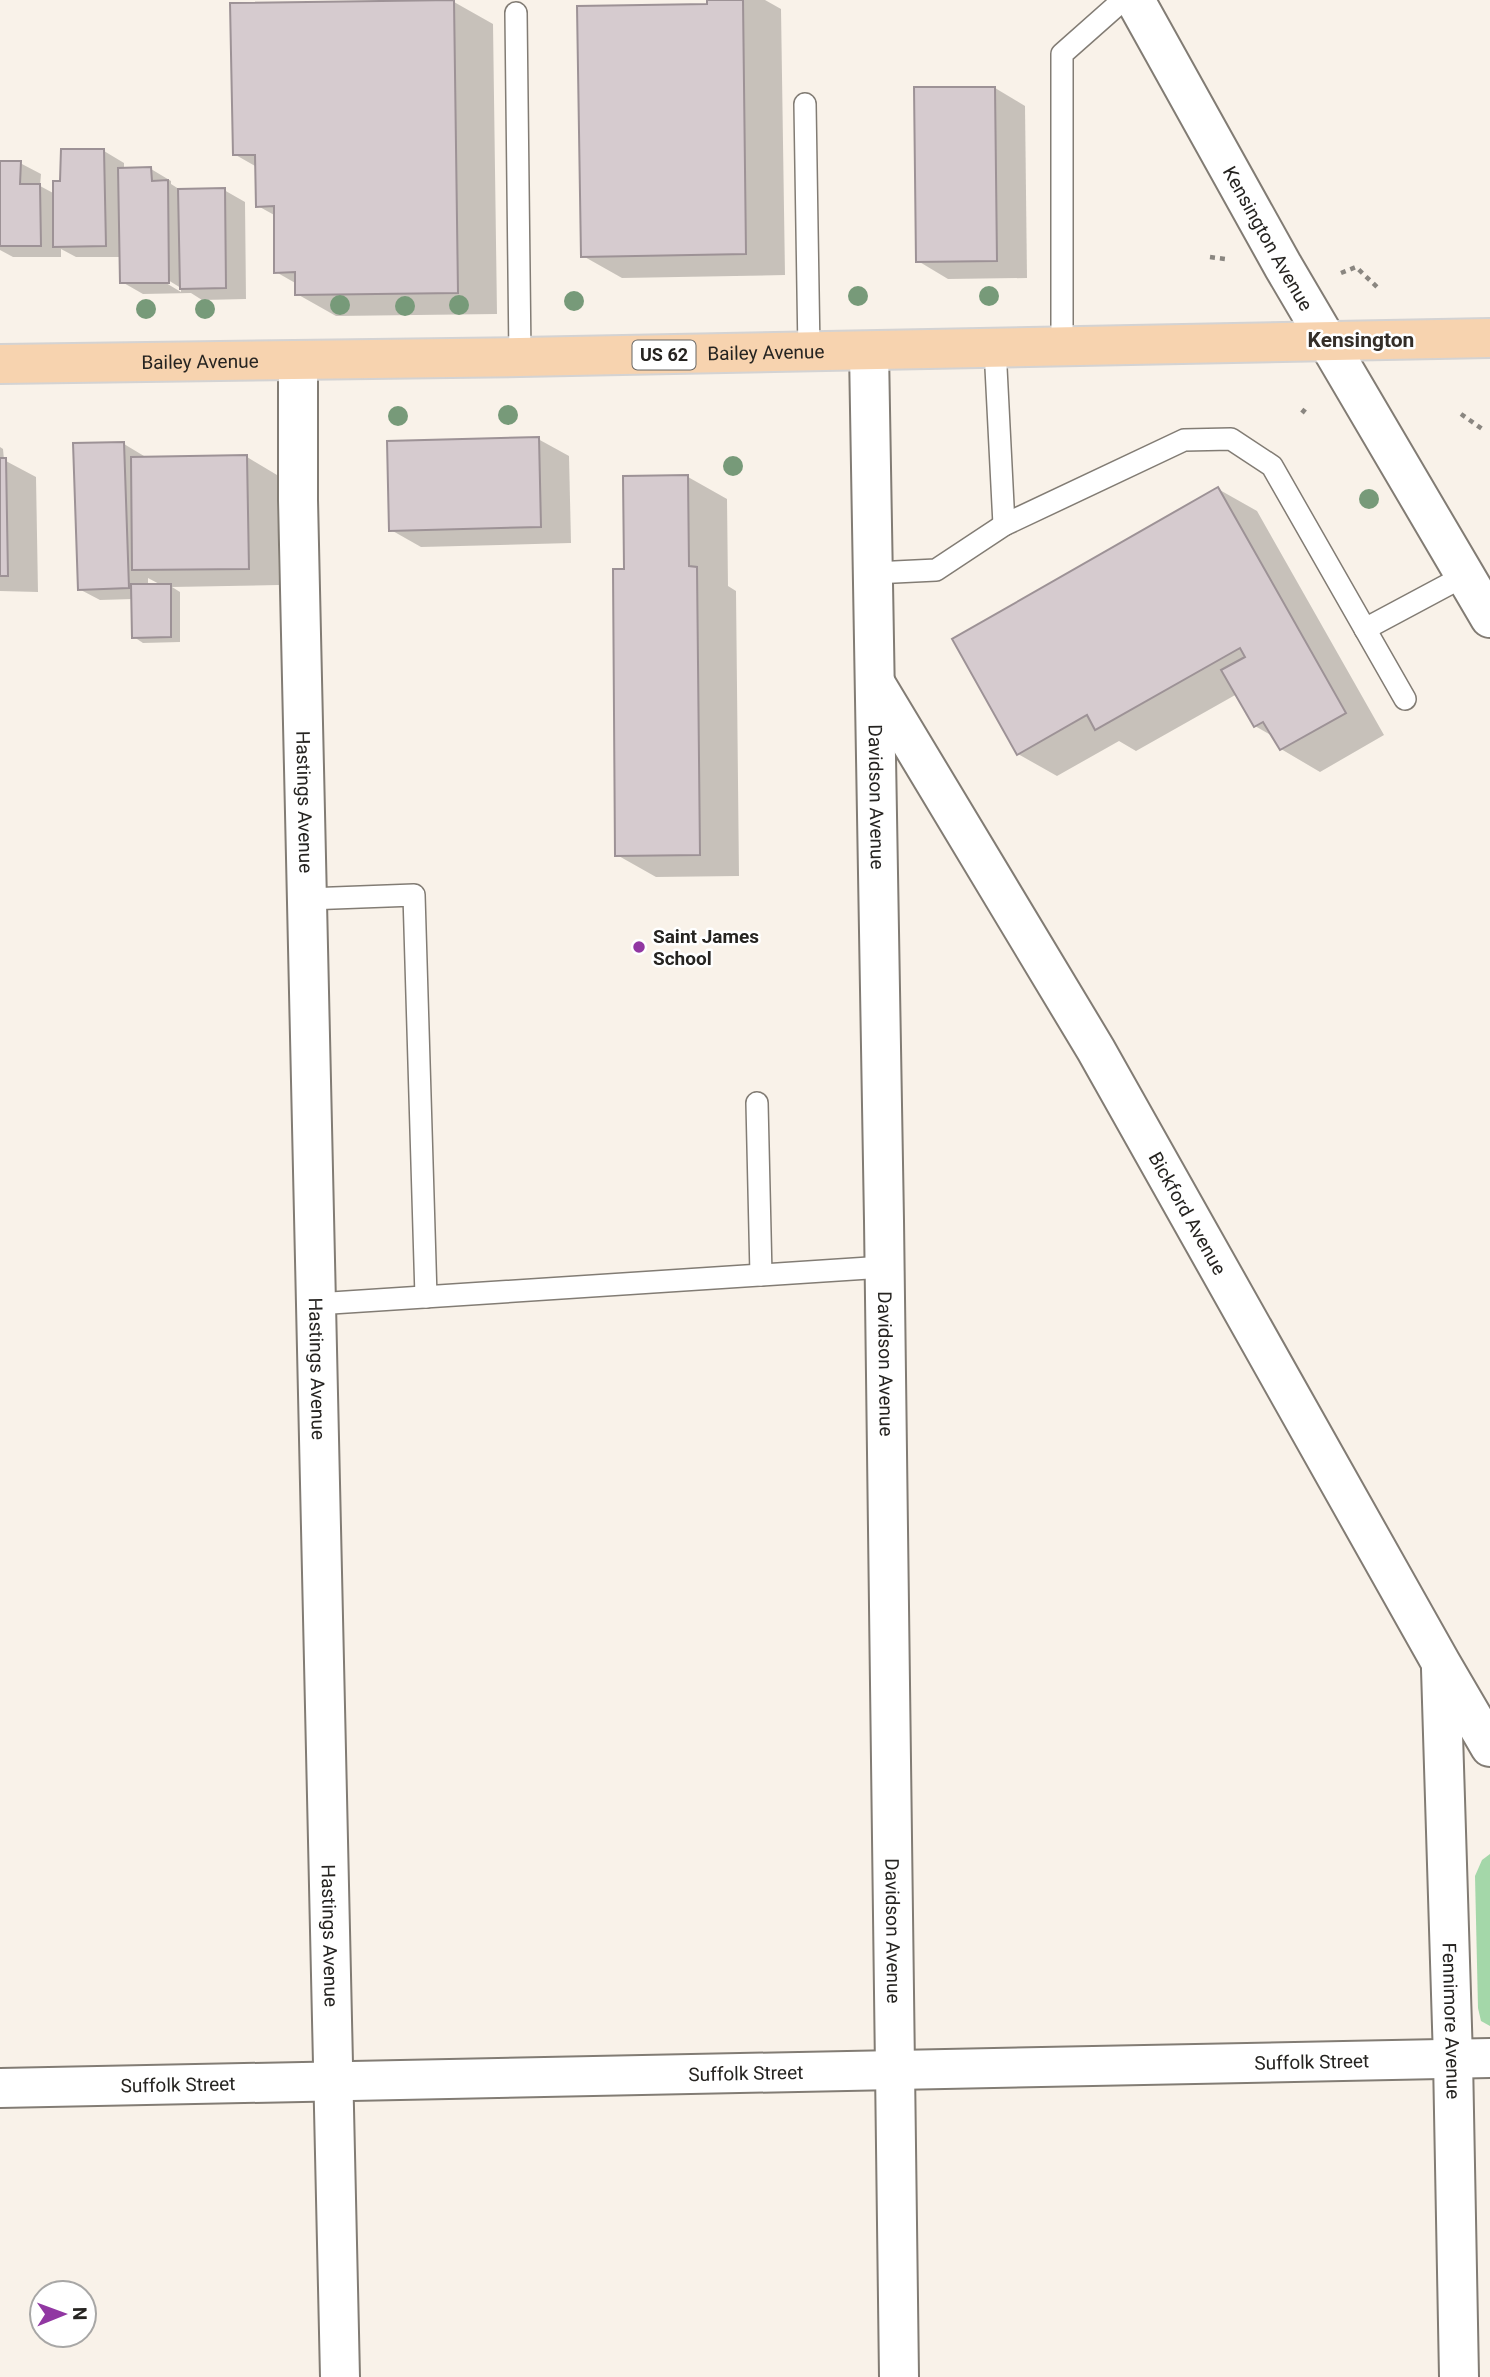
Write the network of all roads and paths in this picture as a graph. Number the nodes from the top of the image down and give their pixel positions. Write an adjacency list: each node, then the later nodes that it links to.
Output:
1 (1124, 0): 11 (lane)
2 (1135, 0): 10 (street, Kensington Avenue)
3 (516, 13): 15 (lane)
4 (805, 104): 14 (lane)
5 (1210, 257): 6 (path)
6 (1225, 259)
7 (1340, 273): 8 (path)
8 (1377, 287)
9 (1490, 338): 10 (main road, Bailey Avenue / US 62)
10 (1328, 341): 11 (main road, Bailey Avenue / US 62); 22 (street, Kensington Avenue)
11 (1062, 346): 12 (main road, Bailey Avenue / US 62)
12 (995, 348): 13 (main road, Bailey Avenue / US 62); 20 (lane)
13 (869, 351): 14 (main road, Bailey Avenue / US 62); 21 (street, Davidson Avenue)
14 (809, 352): 15 (main road, Bailey Avenue / US 62)
15 (520, 357): 16 (main road, Bailey Avenue / US 62)
16 (298, 361): 17 (main road, Bailey Avenue / US 62); 27 (street, Hastings Avenue)
17 (0, 364)
18 (1461, 414): 19 (path)
19 (1485, 430)
20 (1004, 525): 21 (lane); 24 (lane)
21 (874, 573): 25 (street, Davidson Avenue)
22 (1466, 575): 23 (street, Kensington Avenue); 24 (lane)
23 (1490, 618)
24 (1365, 629): 26 (lane)
25 (876, 684): 29 (street, Davidson Avenue); 33 (street, Bickford Avenue)
26 (1405, 699)
27 (307, 899): 31 (lane); 32 (street, Hastings Avenue)
28 (757, 1104): 30 (lane)
29 (884, 1267): 30 (lane); 36 (street, Davidson Avenue)
30 (761, 1275): 31 (lane)
31 (426, 1297): 32 (lane)
32 (316, 1304): 37 (street, Hastings Avenue)
33 (1441, 1663): 34 (street, Bickford Avenue); 35 (street, Fennimore Avenue)
34 (1490, 1747)
35 (1472, 2059): 36 (street, Suffolk Street); 41 (street, Fennimore Avenue)
36 (896, 2070): 37 (street, Suffolk Street); 40 (street, Davidson Avenue)
37 (334, 2081): 38 (street, Suffolk Street); 39 (street, Hastings Avenue)
38 (0, 2088)
39 (340, 2377)
40 (899, 2377)
41 (1459, 2377)

